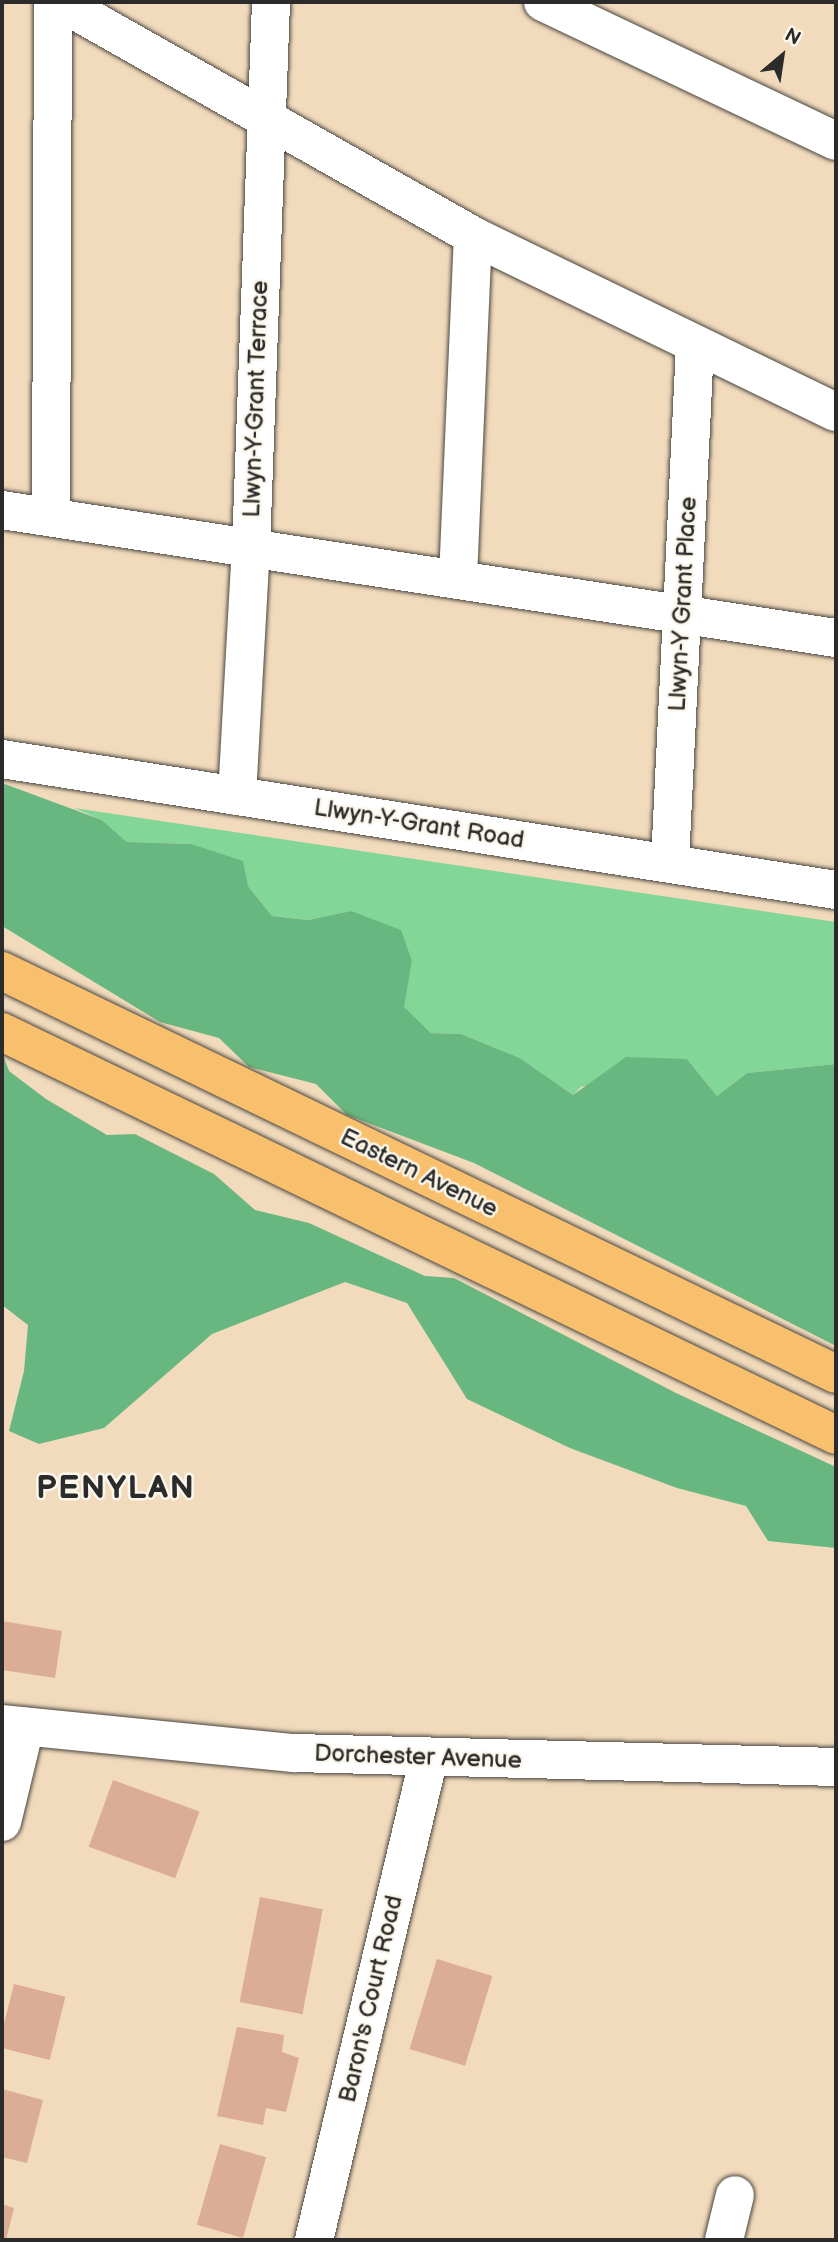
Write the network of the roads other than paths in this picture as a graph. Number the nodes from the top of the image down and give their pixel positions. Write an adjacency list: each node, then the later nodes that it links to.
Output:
1 (53, 2): 11 (street)
2 (60, 2): 5 (street)
3 (271, 2): 5 (street, Llwyn-Y-Grant Terrace)
4 (550, 3): 6 (street)
5 (266, 120): 7 (street); 12 (street, Llwyn-Y-Grant Terrace)
6 (836, 141)
7 (473, 236): 8 (street); 13 (street)
8 (695, 346): 9 (street); 14 (street, Llwyn-Y Grant Place)
9 (836, 412)
10 (2, 510): 11 (street)
11 (51, 517): 12 (street)
12 (251, 548): 13 (street); 17 (street, Llwyn-Y-Grant Terrace)
13 (458, 578): 14 (street)
14 (683, 613): 15 (street); 18 (street, Llwyn-Y Grant Place)
15 (836, 638)
16 (2, 759): 17 (street, Llwyn-Y-Grant Road)
17 (237, 796): 18 (street, Llwyn-Y-Grant Road)
18 (670, 862): 19 (street, Llwyn-Y-Grant Road)
19 (836, 890)
20 (2, 971): 22 (highway, Eastern Avenue)
21 (2, 1032): 23 (highway)
22 (836, 1374)
23 (836, 1434)
24 (13, 1725): 25 (street, Dorchester Avenue); 27 (street)
25 (429, 1759): 26 (street, Dorchester Avenue); 29 (street, Baron's Court Road)
26 (836, 1767)
27 (2, 1822)
28 (735, 2194): 30 (street)
29 (314, 2240)
30 (724, 2240)

